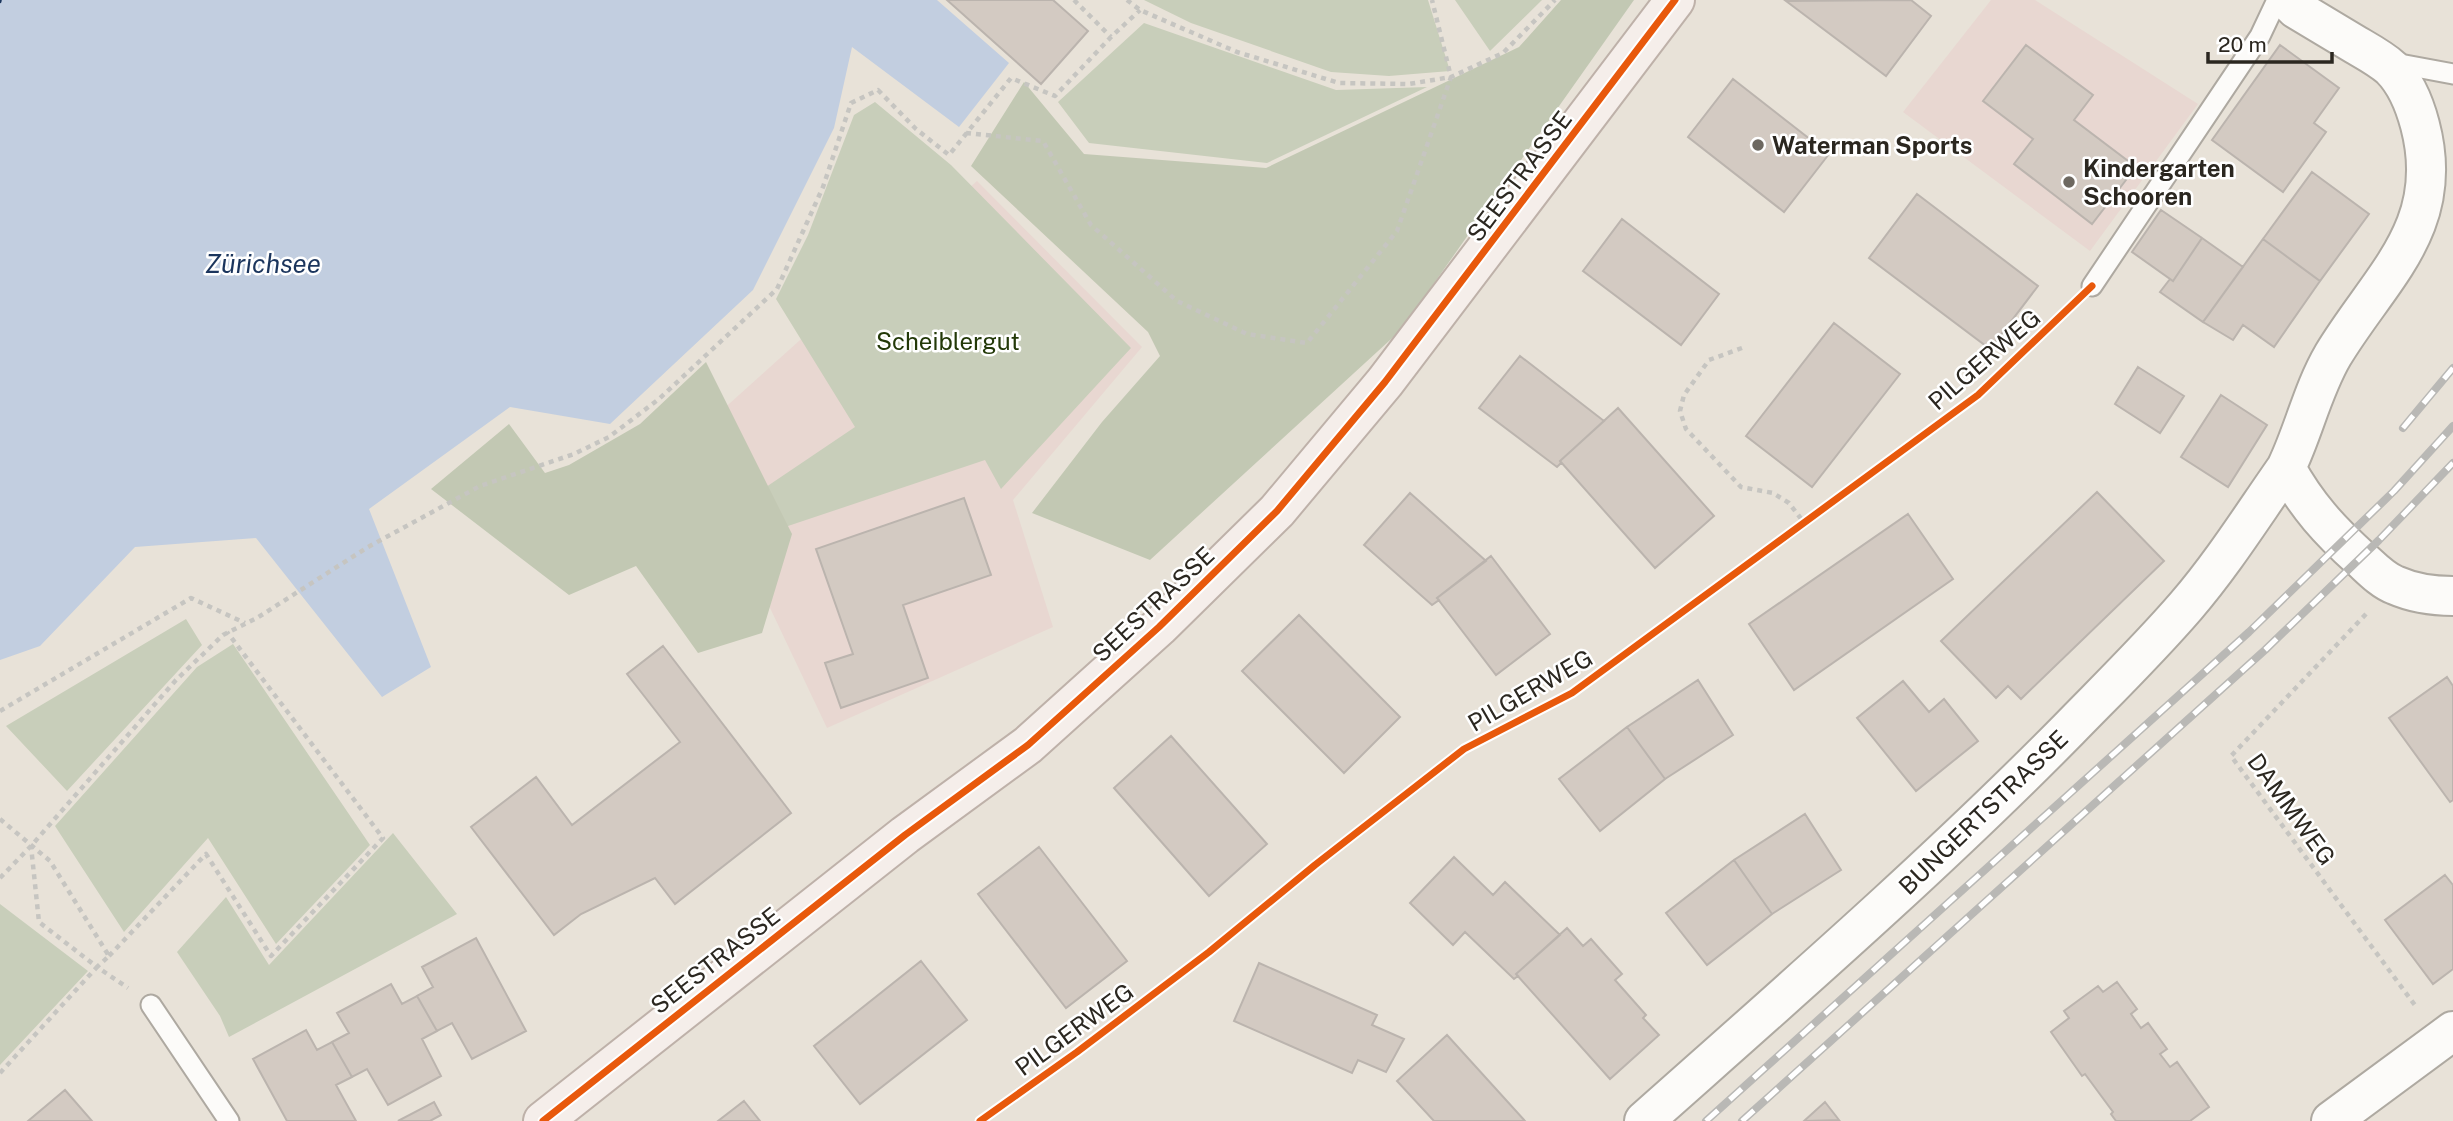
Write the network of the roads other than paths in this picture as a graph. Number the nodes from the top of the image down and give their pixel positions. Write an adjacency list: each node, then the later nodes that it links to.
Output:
1 (1675, 0): 12 (main road, SEESTRASSE)
2 (2277, 0): 6 (lane)
3 (2287, 0): 4 (street, BUNGERTSTRASSE)
4 (2381, 60): 5 (lane); 7 (street, BUNGERTSTRASSE)
5 (2453, 74)
6 (2092, 286)
7 (2286, 468): 8 (street); 13 (street, BUNGERTSTRASSE)
8 (2453, 596)
9 (151, 1005): 11 (lane)
10 (2447, 1035): 14 (street)
11 (229, 1121)
12 (542, 1121)
13 (1644, 1121)
14 (2331, 1121)

